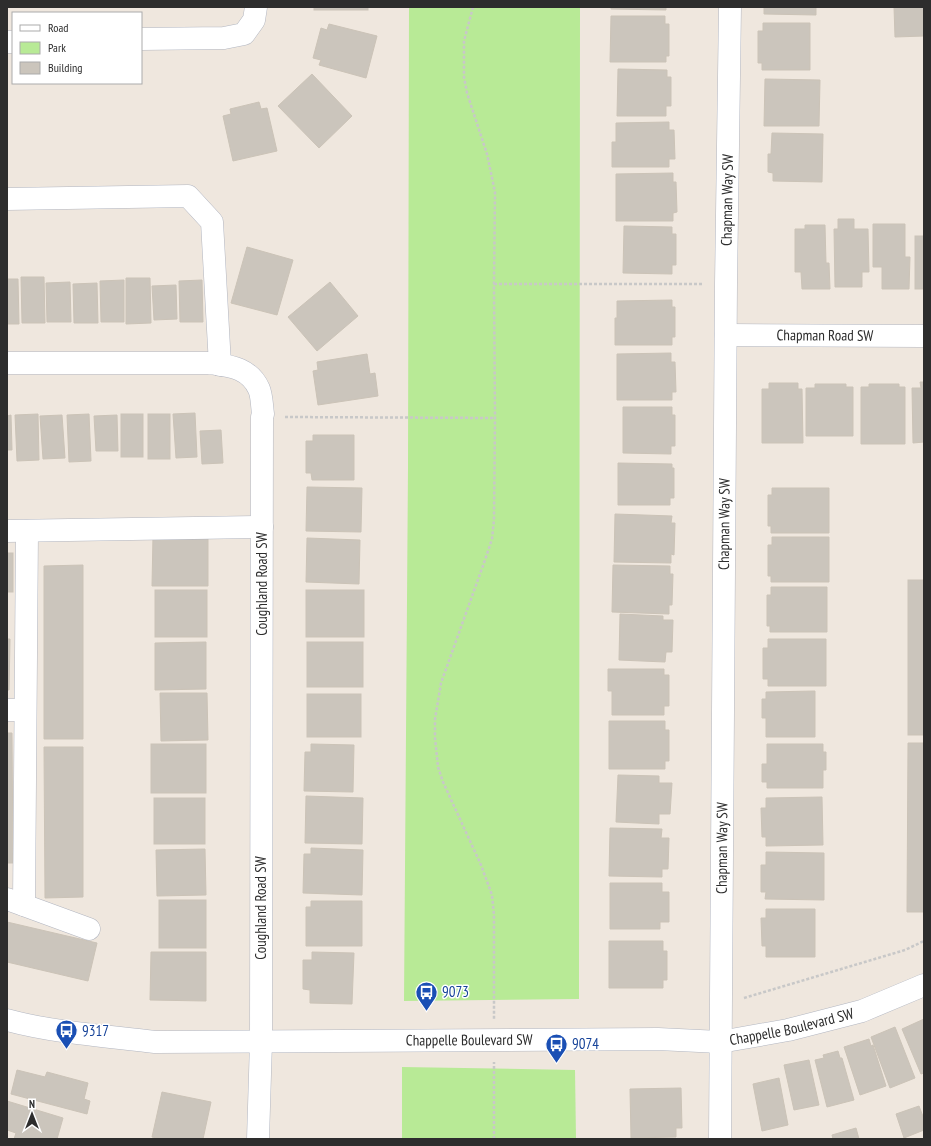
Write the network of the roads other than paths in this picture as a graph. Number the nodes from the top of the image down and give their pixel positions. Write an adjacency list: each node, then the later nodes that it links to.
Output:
1 (256, 7): 3 (street)
2 (730, 7): 5 (street, Chapman Way SW)
3 (142, 40)
4 (7, 199): 8 (street)
5 (726, 335): 6 (street, Chapman Road SW); 17 (street, Chapman Way SW)
6 (924, 336)
7 (7, 363): 8 (street, Coughland Road SW)
8 (220, 365): 9 (street, Coughland Road SW)
9 (262, 527): 10 (street); 16 (street, Coughland Road SW)
10 (17, 531): 11 (street)
11 (16, 710): 12 (street)
12 (15, 902): 13 (street)
13 (89, 929)
14 (924, 986): 17 (street, Chappelle Boulevard SW)
15 (7, 1020): 16 (street, Chappelle Boulevard SW)
16 (260, 1042): 17 (street, Chappelle Boulevard SW); 18 (street, Coughland Road SW)
17 (720, 1042): 19 (street, Chapman Way SW)
18 (258, 1139)
19 (720, 1139)

